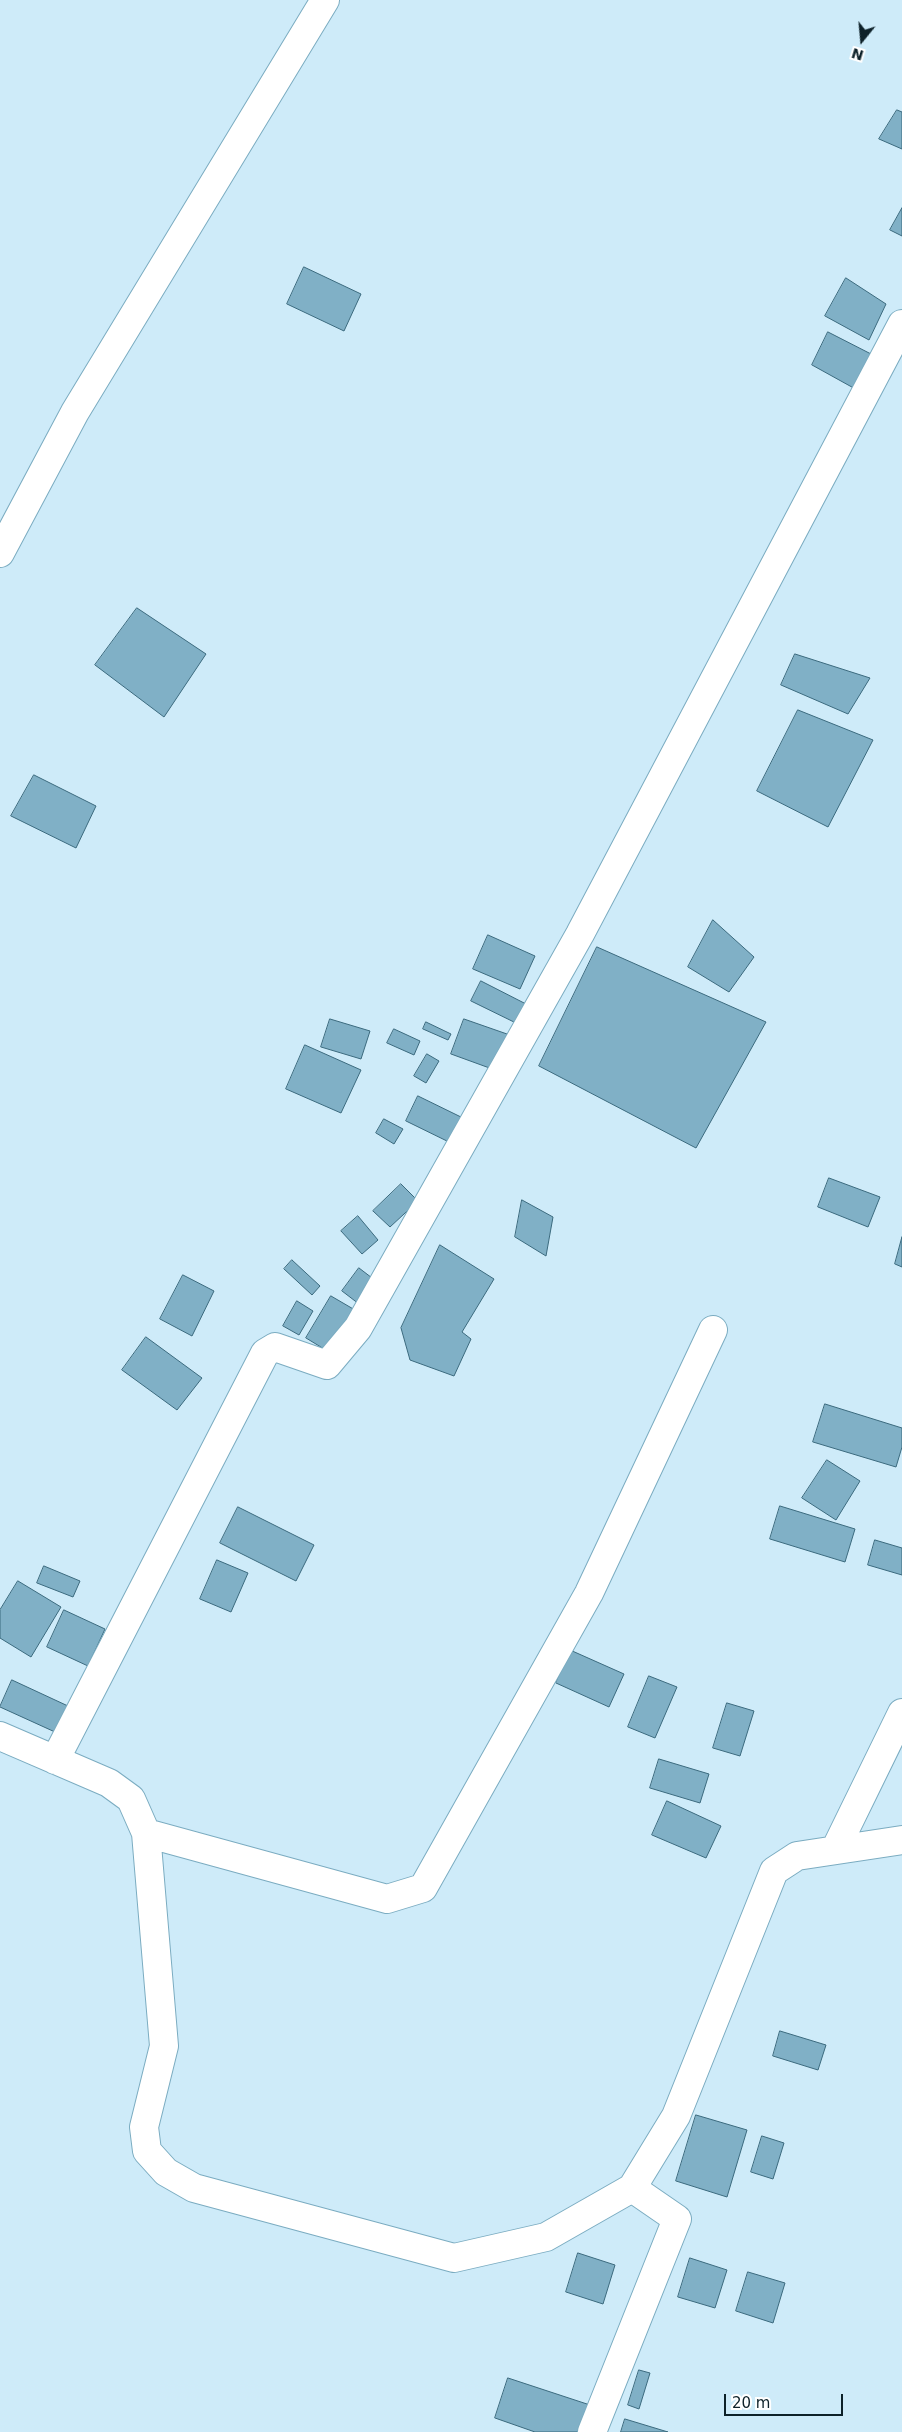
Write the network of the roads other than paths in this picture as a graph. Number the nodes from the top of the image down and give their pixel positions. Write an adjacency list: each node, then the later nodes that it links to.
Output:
1 (325, 0): 3 (street)
2 (902, 324): 7 (street)
3 (0, 553)
4 (713, 1330): 8 (street)
5 (902, 1713): 10 (street)
6 (0, 1736): 7 (street)
7 (56, 1760): 8 (street)
8 (146, 1833): 11 (street)
9 (902, 1840): 10 (street)
10 (835, 1850): 11 (street)
11 (632, 2188): 12 (street)
12 (592, 2432)

